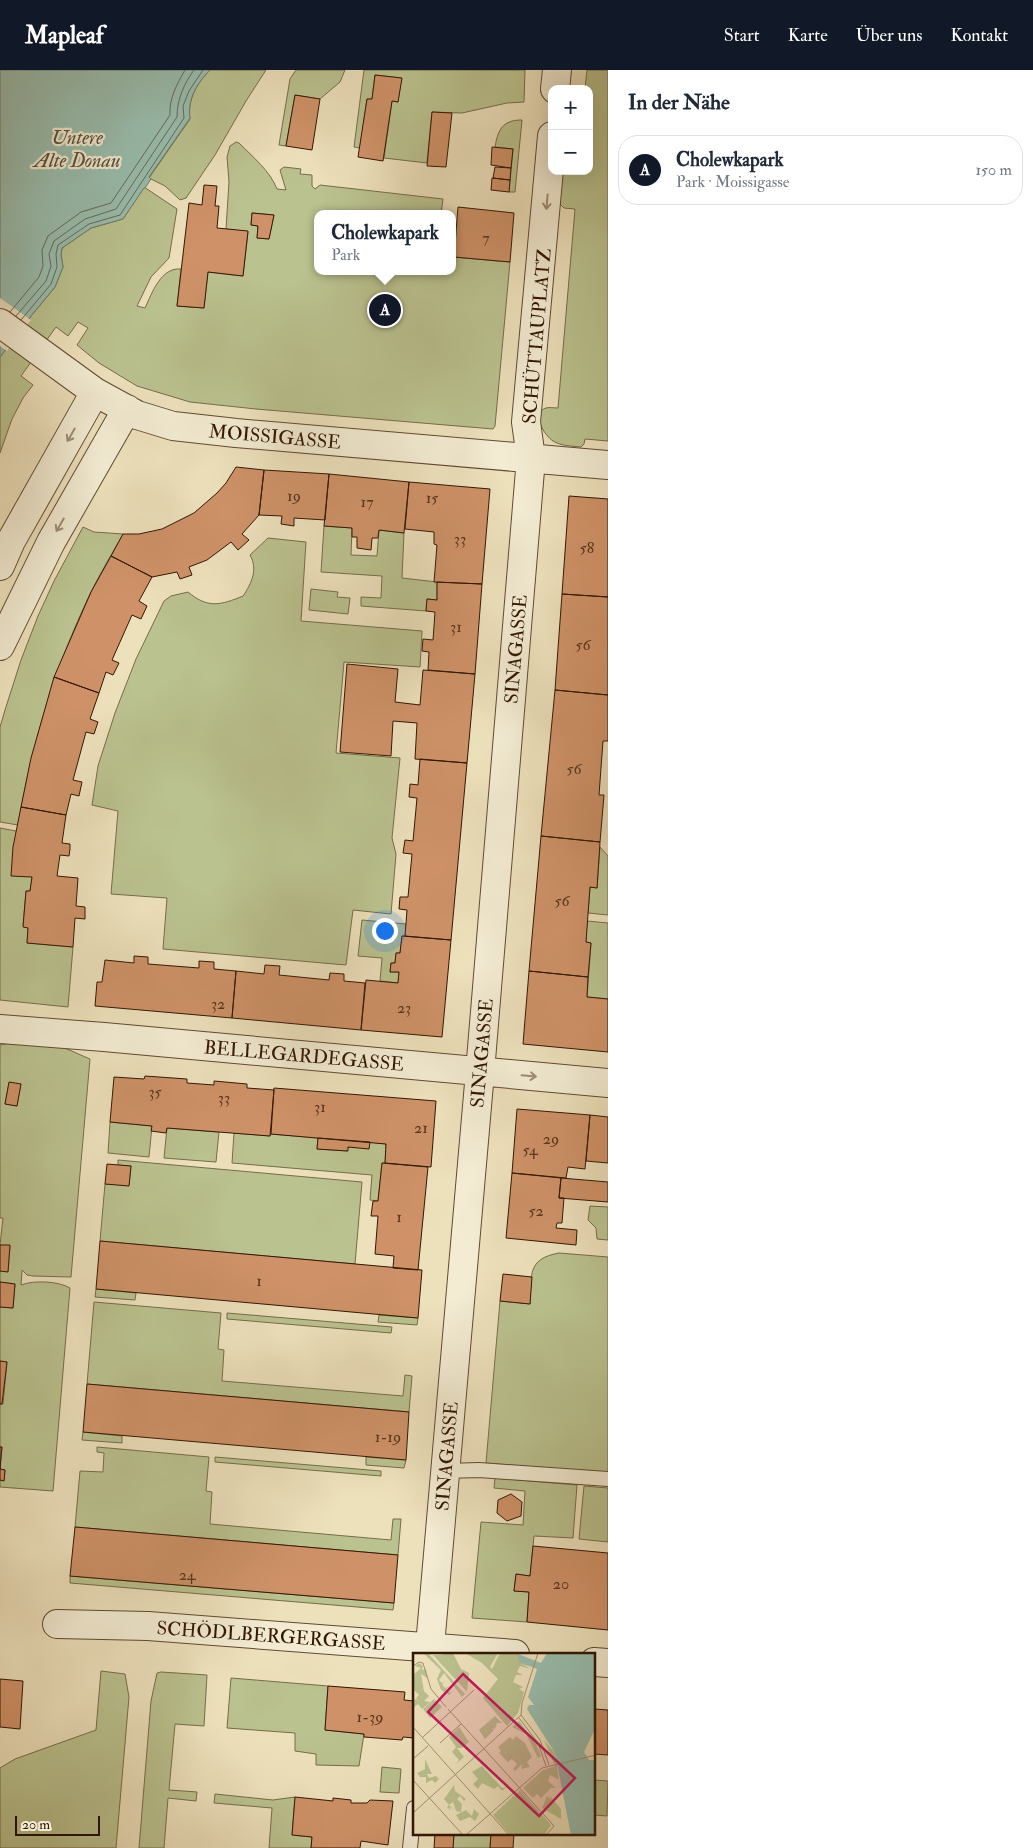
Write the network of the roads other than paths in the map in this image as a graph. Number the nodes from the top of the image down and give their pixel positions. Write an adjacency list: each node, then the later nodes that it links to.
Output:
1 (557, 70): 2 (street)
2 (555, 85)
3 (548, 175): 7 (street, SCHÜTTAUPLATZ, one-way to 7)
4 (0, 324): 5 (street, MOISSIGASSE)
5 (95, 392): 6 (street, MOISSIGASSE); 9 (street, one-way to 9)
6 (127, 409): 7 (street, MOISSIGASSE); 10 (street, one-way to 10)
7 (531, 458): 8 (street); 12 (street, SINAGASSE)
8 (608, 465)
9 (0, 566)
10 (0, 646)
11 (0, 1029): 12 (street, BELLEGARDEGASSE)
12 (480, 1072): 13 (street, BELLEGARDEGASSE, one-way to 13); 14 (street, SINAGASSE)
13 (608, 1083)
14 (445, 1471): 15 (lane); 17 (street, SINAGASSE)
15 (608, 1479)
16 (56, 1624): 17 (street, SCHÖDLBERGERGASSE)
17 (429, 1650): 18 (street, SCHÖDLBERGERGASSE)
18 (494, 1653)
19 (413, 1818): 20 (lane)
20 (410, 1848)

